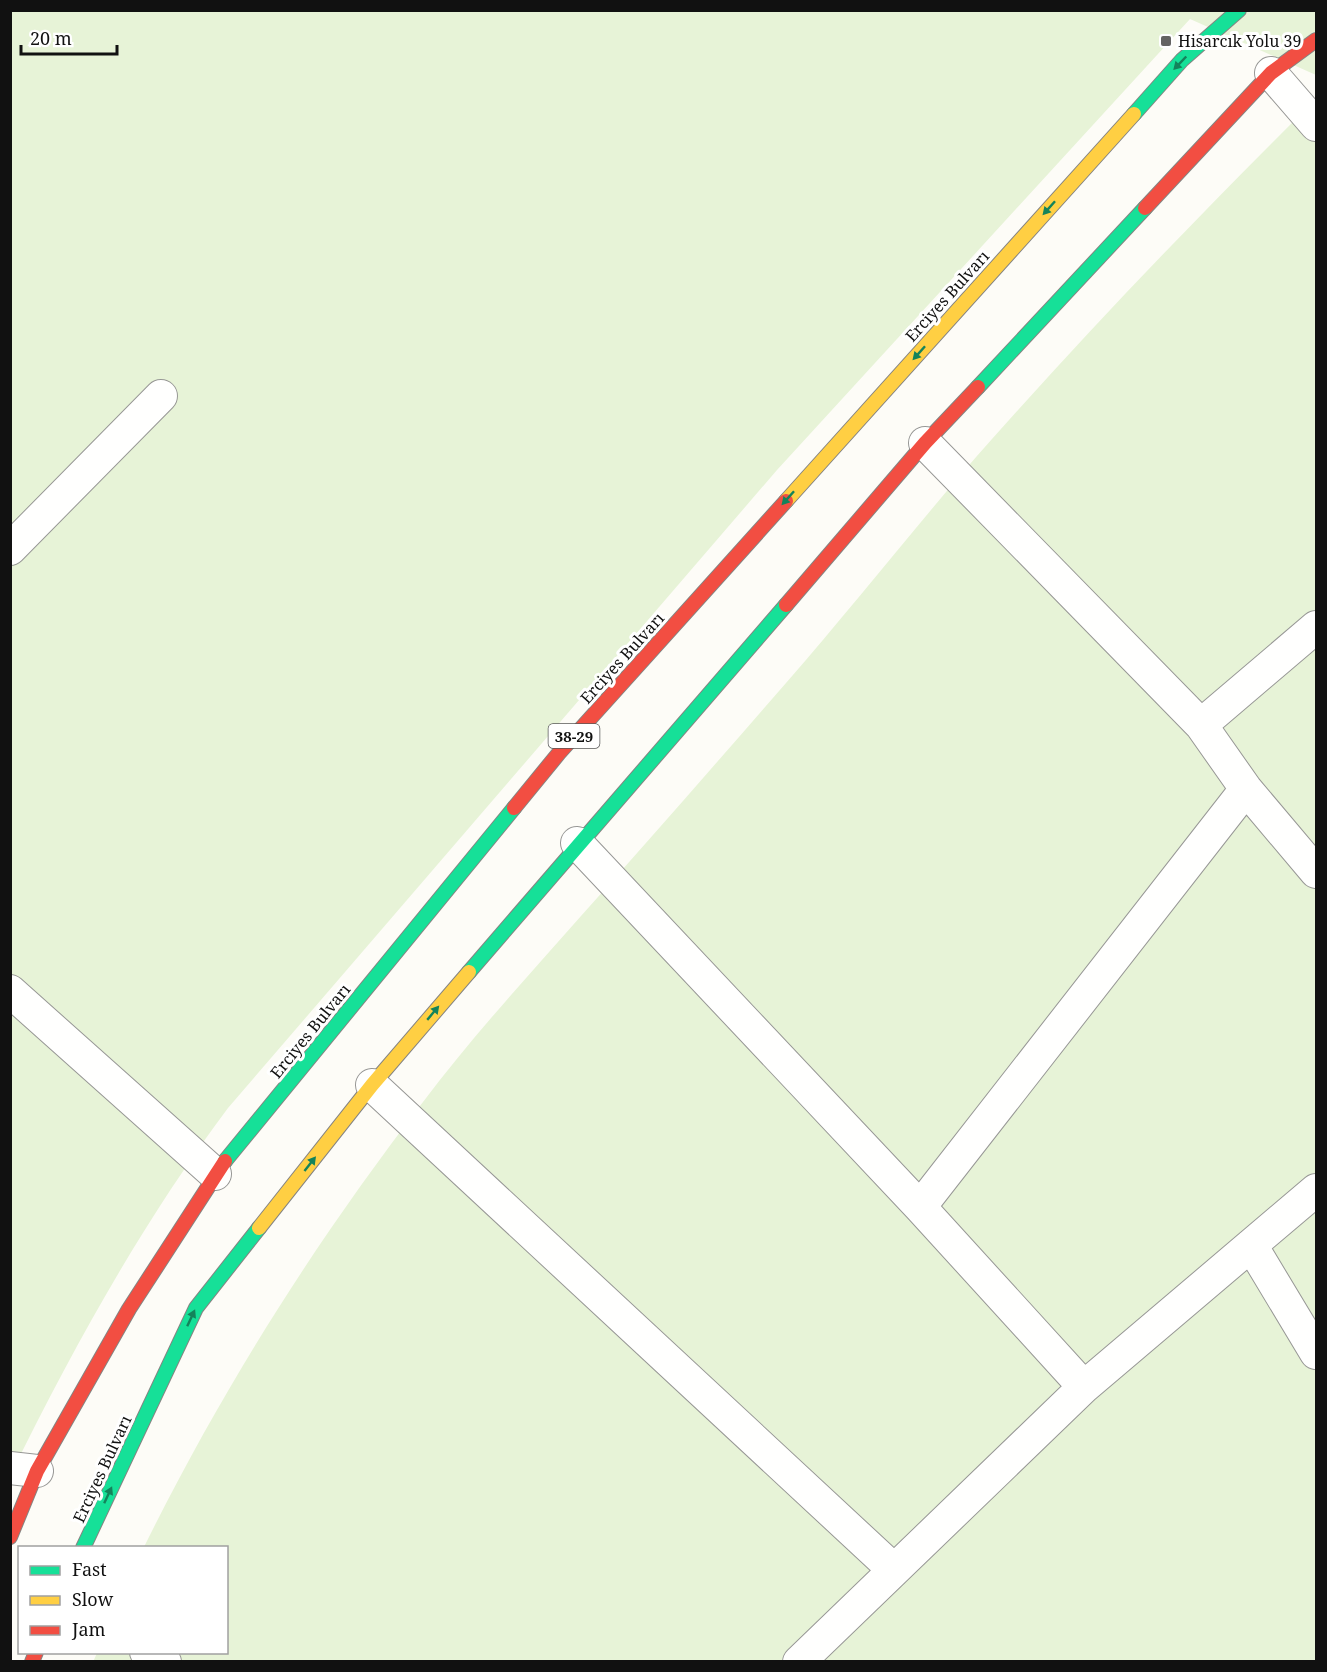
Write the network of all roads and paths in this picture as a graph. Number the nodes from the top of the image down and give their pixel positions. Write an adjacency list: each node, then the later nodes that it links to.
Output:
1 (1239, 10): 15 (highway, Erciyes Bulvarı / 38-29, one-way to 15)
2 (1317, 40): 3 (highway, Erciyes Bulvarı)
3 (1271, 73): 4 (street); 6 (highway, Erciyes Bulvarı)
4 (1317, 125)
5 (161, 396): 7 (street)
6 (925, 442): 9 (street); 11 (highway, Erciyes Bulvarı)
7 (10, 549)
8 (1317, 627): 9 (street)
9 (1201, 725): 10 (street)
10 (1246, 789): 12 (street); 17 (street)
11 (577, 843): 14 (highway, Erciyes Bulvarı, one-way to 11); 17 (street)
12 (1317, 872)
13 (10, 991): 15 (street)
14 (372, 1085): 23 (highway, Erciyes Bulvarı, one-way to 14); 24 (street)
15 (215, 1174): 21 (highway, Erciyes Bulvarı / 38-29)
16 (1317, 1190): 18 (street)
17 (920, 1207): 20 (street)
18 (1251, 1245): 19 (street); 20 (street)
19 (1317, 1353)
20 (1084, 1387): 24 (street)
21 (24, 1470): 22 (highway, Erciyes Bulvarı / 38-29)
22 (10, 1537)
23 (84, 1546)
24 (894, 1570): 27 (street)
25 (148, 1654): 26 (street)
26 (165, 1662)
27 (800, 1662)

